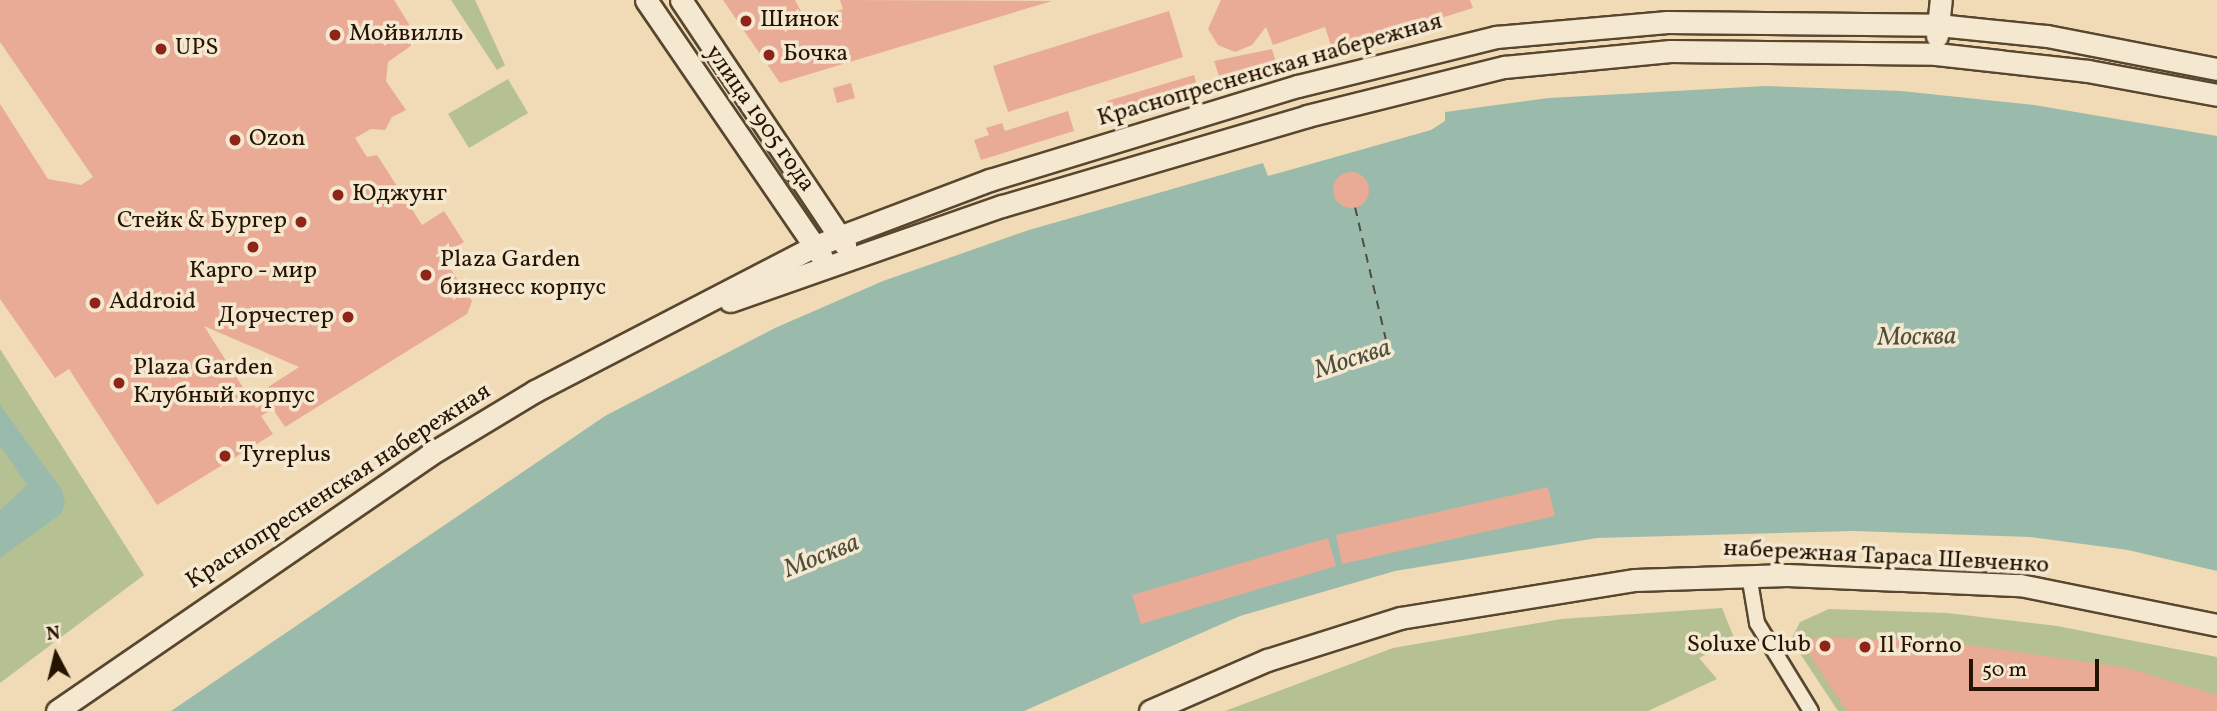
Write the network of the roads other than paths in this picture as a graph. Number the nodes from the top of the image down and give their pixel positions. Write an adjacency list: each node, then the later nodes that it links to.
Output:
1 (646, 0): 9 (main road, улица 1905 года)
2 (681, 0): 8 (main road, улица 1905 года)
3 (1941, 0): 4 (main road)
4 (1938, 25): 5 (main road); 6 (main road, Краснопресненская набережная); 8 (main road, Краснопресненская набережная)
5 (1936, 54): 7 (main road, Краснопресненская набережная); 10 (main road, Краснопресненская набережная)
6 (2214, 67)
7 (2217, 95)
8 (839, 235): 9 (main road, Краснопресненская набережная); 10 (main road, улица 1905 года)
9 (815, 246): 11 (main road, улица 1905 года); 12 (main road, Краснопресненская набережная)
10 (855, 258): 11 (main road, Краснопресненская набережная)
11 (829, 268): 12 (main road, Краснопресненская набережная)
12 (662, 324): 15 (main road, Краснопресненская набережная)
13 (1749, 575): 14 (main road, набережная Тараса Шевченко); 16 (main road, набережная Тараса Шевченко); 17 (street)
14 (2217, 625)
15 (57, 711)
16 (1149, 711)
17 (1811, 711)

